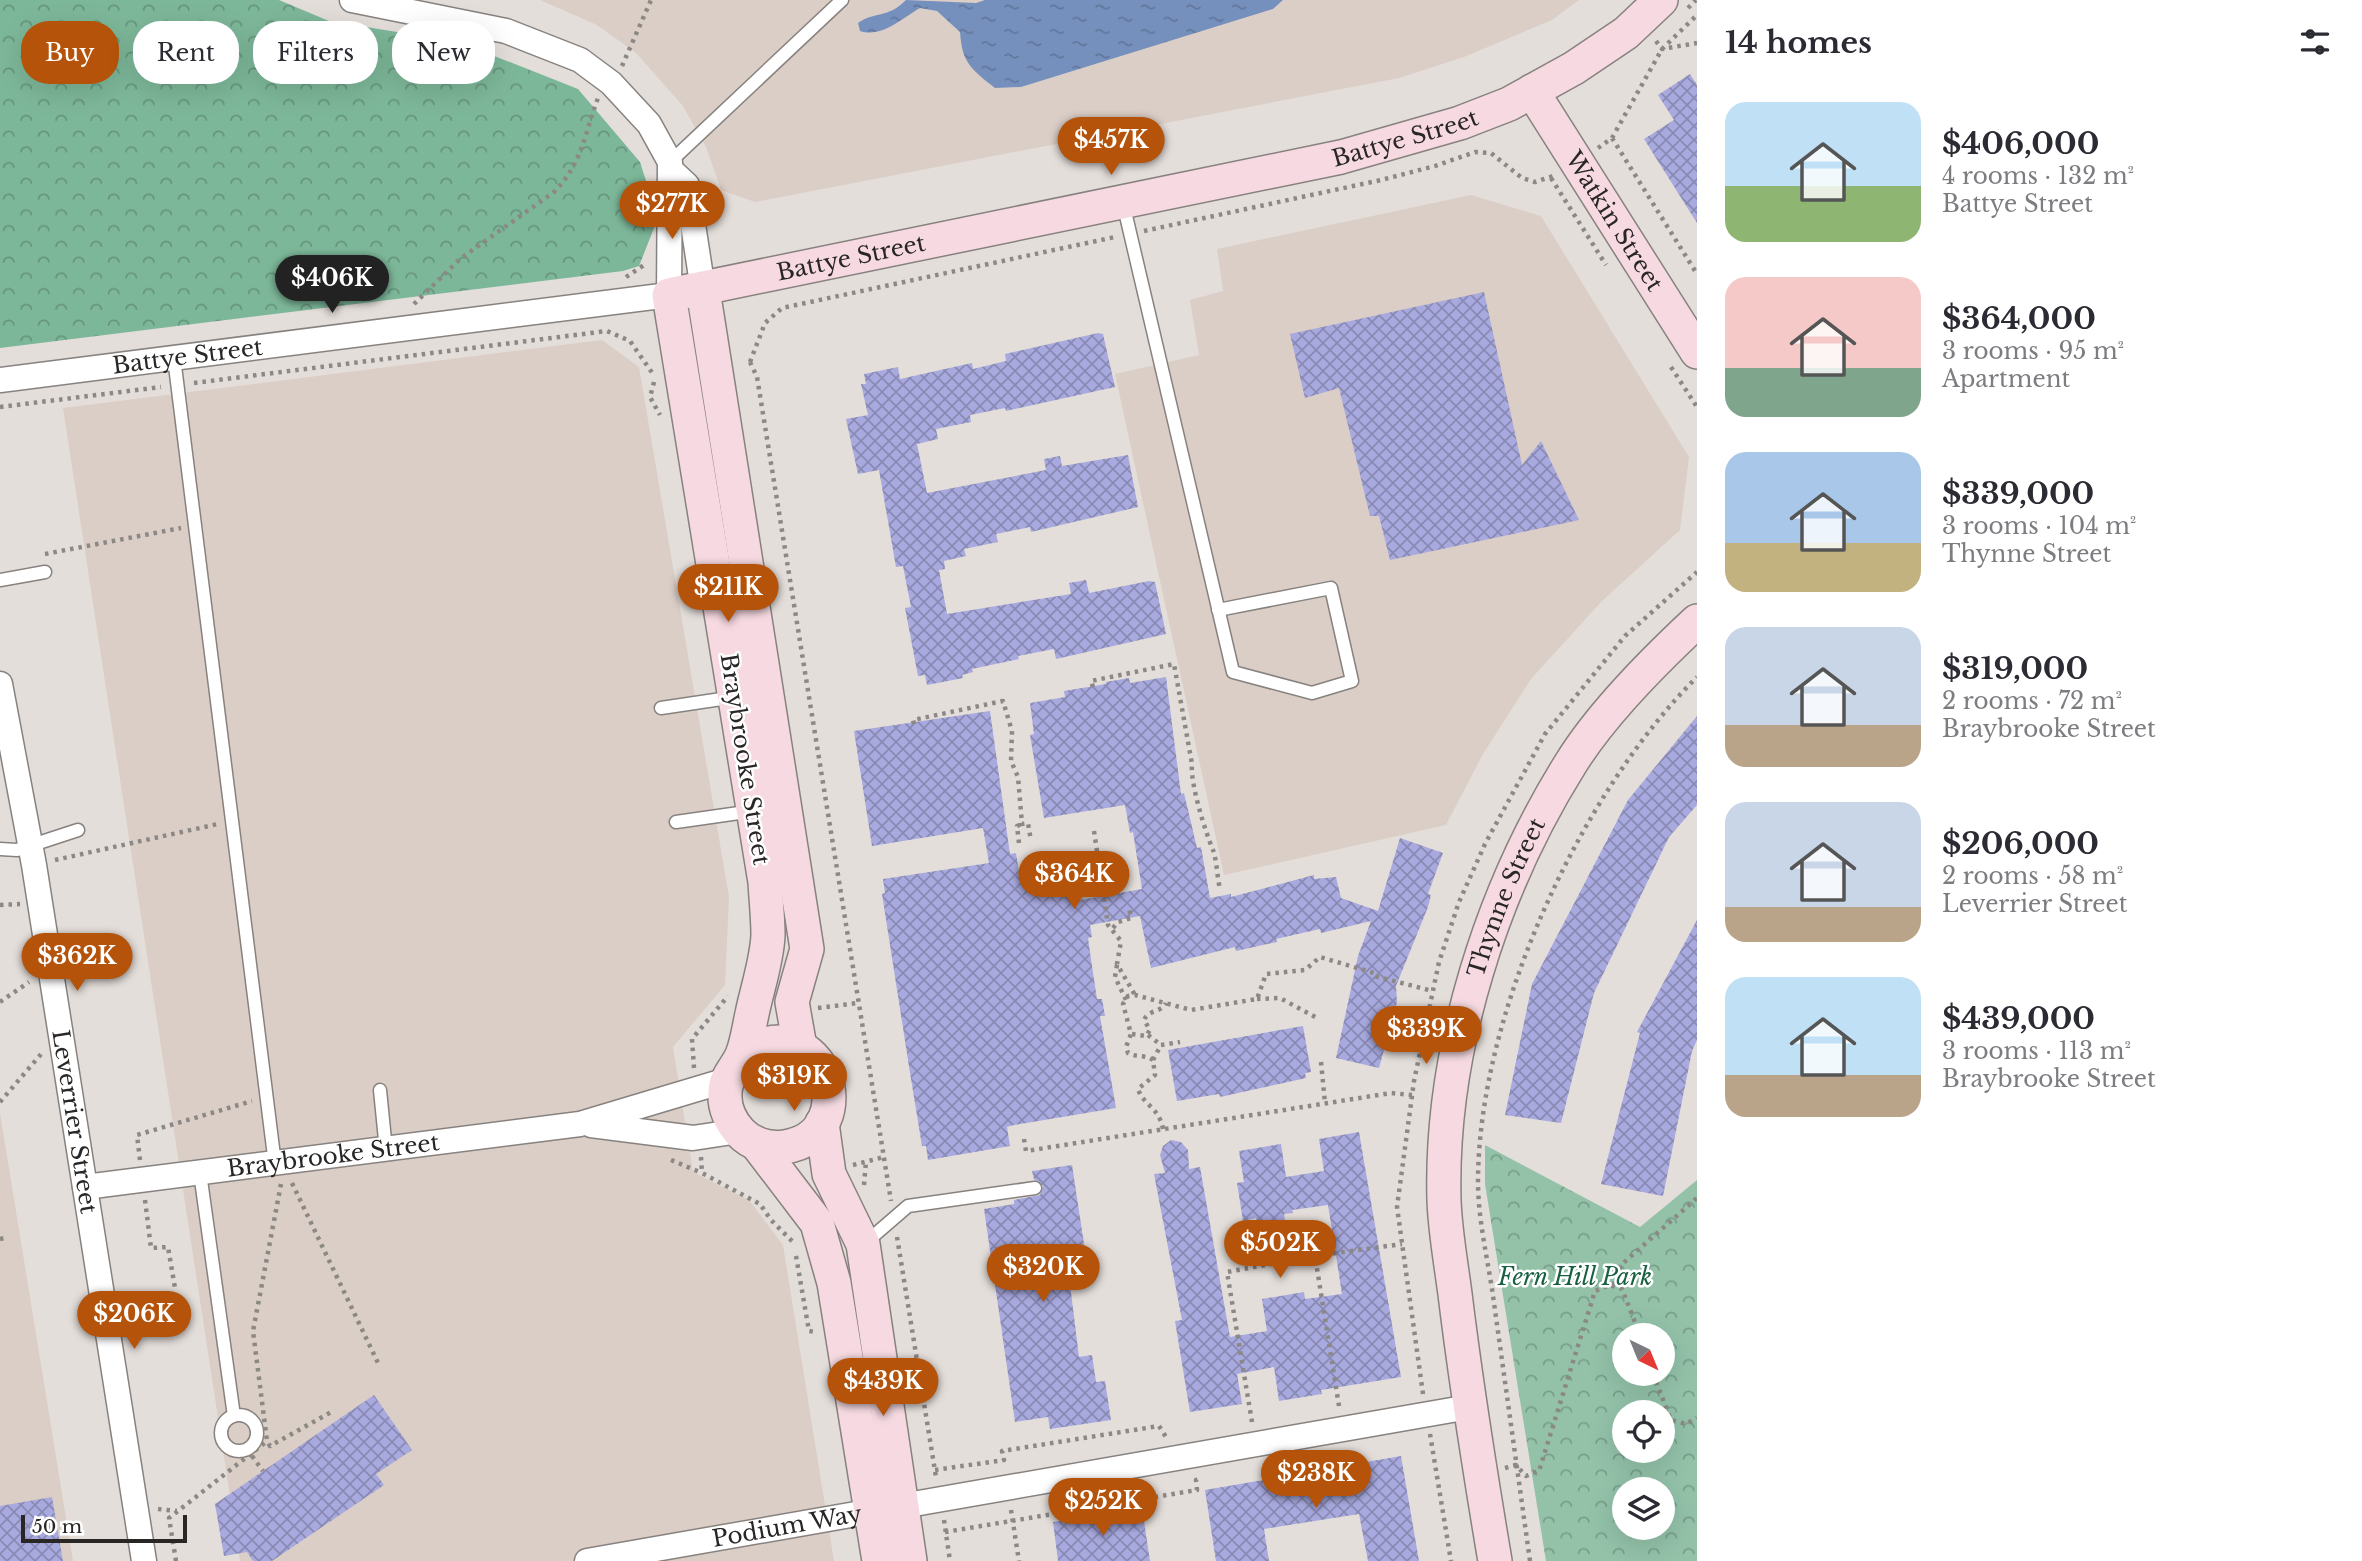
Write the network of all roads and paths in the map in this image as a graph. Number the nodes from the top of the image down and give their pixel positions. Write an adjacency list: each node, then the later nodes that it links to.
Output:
1 (352, 0): 8 (street)
2 (651, 0): 8 (path)
3 (842, 0): 10 (lane)
4 (1661, 0): 9 (street, Battye Street)
5 (1697, 15): 7 (path)
6 (1697, 43): 7 (path)
7 (1662, 49): 12 (path)
8 (611, 83): 10 (street); 15 (path)
9 (1532, 91): 11 (street, Battye Street); 16 (street, Watkin Street)
10 (671, 166): 13 (street); 14 (street)
11 (1123, 202): 13 (street, Battye Street); 27 (lane)
12 (1697, 274)
13 (703, 290): 14 (street, Battye Street); 46 (street, Braybrooke Street)
14 (669, 295): 17 (street, Battye Street); 32 (street, Braybrooke Street)
15 (412, 305)
16 (1697, 352)
17 (174, 358): 20 (street, Battye Street); 21 (lane)
18 (750, 362): 90 (path)
19 (656, 377): 21 (path)
20 (0, 380)
21 (178, 385): 22 (path); 23 (lane)
22 (0, 407)
23 (196, 533): 24 (path); 38 (lane)
24 (33, 556)
25 (45, 572): 26 (lane)
26 (0, 580)
27 (1219, 610): 27 (lane)
28 (1697, 621): 102 (street, Thynne Street)
29 (1697, 677): 112 (path)
30 (0, 684): 44 (street, Leverrier Street)
31 (1093, 687): 48 (path)
32 (735, 697): 33 (lane); 35 (street, Braybrooke Street)
33 (661, 708)
34 (914, 724): 37 (path)
35 (754, 811): 36 (lane); 46 (street, Braybrooke Street)
36 (676, 822)
37 (1022, 824): 41 (path); 42 (path)
38 (233, 828): 44 (path); 84 (lane)
39 (78, 830): 44 (lane)
40 (1094, 831): 47 (path)
41 (1031, 841)
42 (1019, 843)
43 (0, 849): 44 (lane)
44 (32, 855): 87 (street, Leverrier Street)
45 (1121, 863): 47 (path)
46 (781, 880): 69 (street, Braybrooke Street); 72 (street, Braybrooke Street)
47 (1102, 884): 52 (path)
48 (1220, 889)
49 (15, 904): 51 (path)
50 (1129, 908): 52 (path)
51 (17, 917)
52 (1113, 928): 53 (path)
53 (1117, 964): 58 (path); 60 (path)
54 (26, 969): 55 (path)
55 (29, 982): 57 (path); 61 (path)
56 (1433, 991): 59 (path)
57 (31, 993)
58 (1135, 995): 60 (path); 62 (path)
59 (1256, 999): 62 (path); 63 (path)
60 (1126, 1000): 64 (path)
61 (0, 1002)
62 (1166, 1003): 65 (path)
63 (1317, 1018)
64 (1131, 1034): 65 (path); 70 (path)
65 (1148, 1035): 68 (path)
66 (41, 1040): 75 (path)
67 (1180, 1042): 68 (path)
68 (1161, 1045): 70 (path)
69 (800, 1047): 72 (street); 78 (street)
70 (1153, 1060): 80 (path)
71 (1321, 1062): 77 (path)
72 (734, 1068): 79 (street, Braybrooke Street); 81 (street)
73 (380, 1090): 83 (lane)
74 (1412, 1095): 77 (path)
75 (0, 1102)
76 (251, 1102): 86 (path)
77 (1325, 1103): 80 (path)
78 (822, 1123): 81 (street); 91 (street)
79 (580, 1124): 81 (street, Braybrooke Street); 83 (street, Braybrooke Street)
80 (1163, 1129): 82 (path)
81 (747, 1137): 118 (street)
82 (1024, 1139)
83 (386, 1150): 84 (street, Braybrooke Street)
84 (275, 1164): 85 (street, Braybrooke Street)
85 (200, 1173): 86 (street, Braybrooke Street); 104 (lane)
86 (142, 1180): 87 (street, Braybrooke Street); 96 (path)
87 (85, 1187): 120 (street, Leverrier Street)
88 (1035, 1188): 90 (lane)
89 (1697, 1198): 95 (path)
90 (894, 1219): 91 (lane); 113 (path)
91 (863, 1244): 118 (street)
92 (1402, 1244): 94 (path)
93 (796, 1245): 98 (path)
94 (1315, 1256): 101 (path); 106 (path)
95 (1614, 1285): 97 (path); 112 (path)
96 (175, 1289)
97 (1636, 1323)
98 (820, 1332)
99 (379, 1365): 109 (path)
100 (1658, 1386): 105 (path)
101 (1339, 1406)
102 (1469, 1407): 115 (street, Thynne Street); 117 (street, Podium Way)
103 (333, 1411): 109 (path)
104 (234, 1416): 111 (lane); 111 (lane)
105 (1697, 1418)
106 (1252, 1422)
107 (1167, 1437): 113 (path)
108 (1431, 1440): 110 (path)
109 (267, 1441): 111 (path)
110 (1418, 1442)
111 (249, 1452): 114 (path); 121 (path)
112 (1516, 1465): 115 (path); 127 (path)
113 (935, 1470): 117 (path)
114 (263, 1471)
115 (1480, 1473): 126 (street, Thynne Street)
116 (1209, 1478): 119 (path)
117 (940, 1497): 118 (street, Podium Way); 119 (path)
118 (887, 1507): 122 (street, Podium Way); 123 (street); 124 (street)
119 (946, 1532): 125 (path)
120 (144, 1561)
121 (176, 1561)
122 (587, 1561)
123 (879, 1561)
124 (910, 1561)
125 (950, 1561)
126 (1495, 1561)
127 (1530, 1561)

